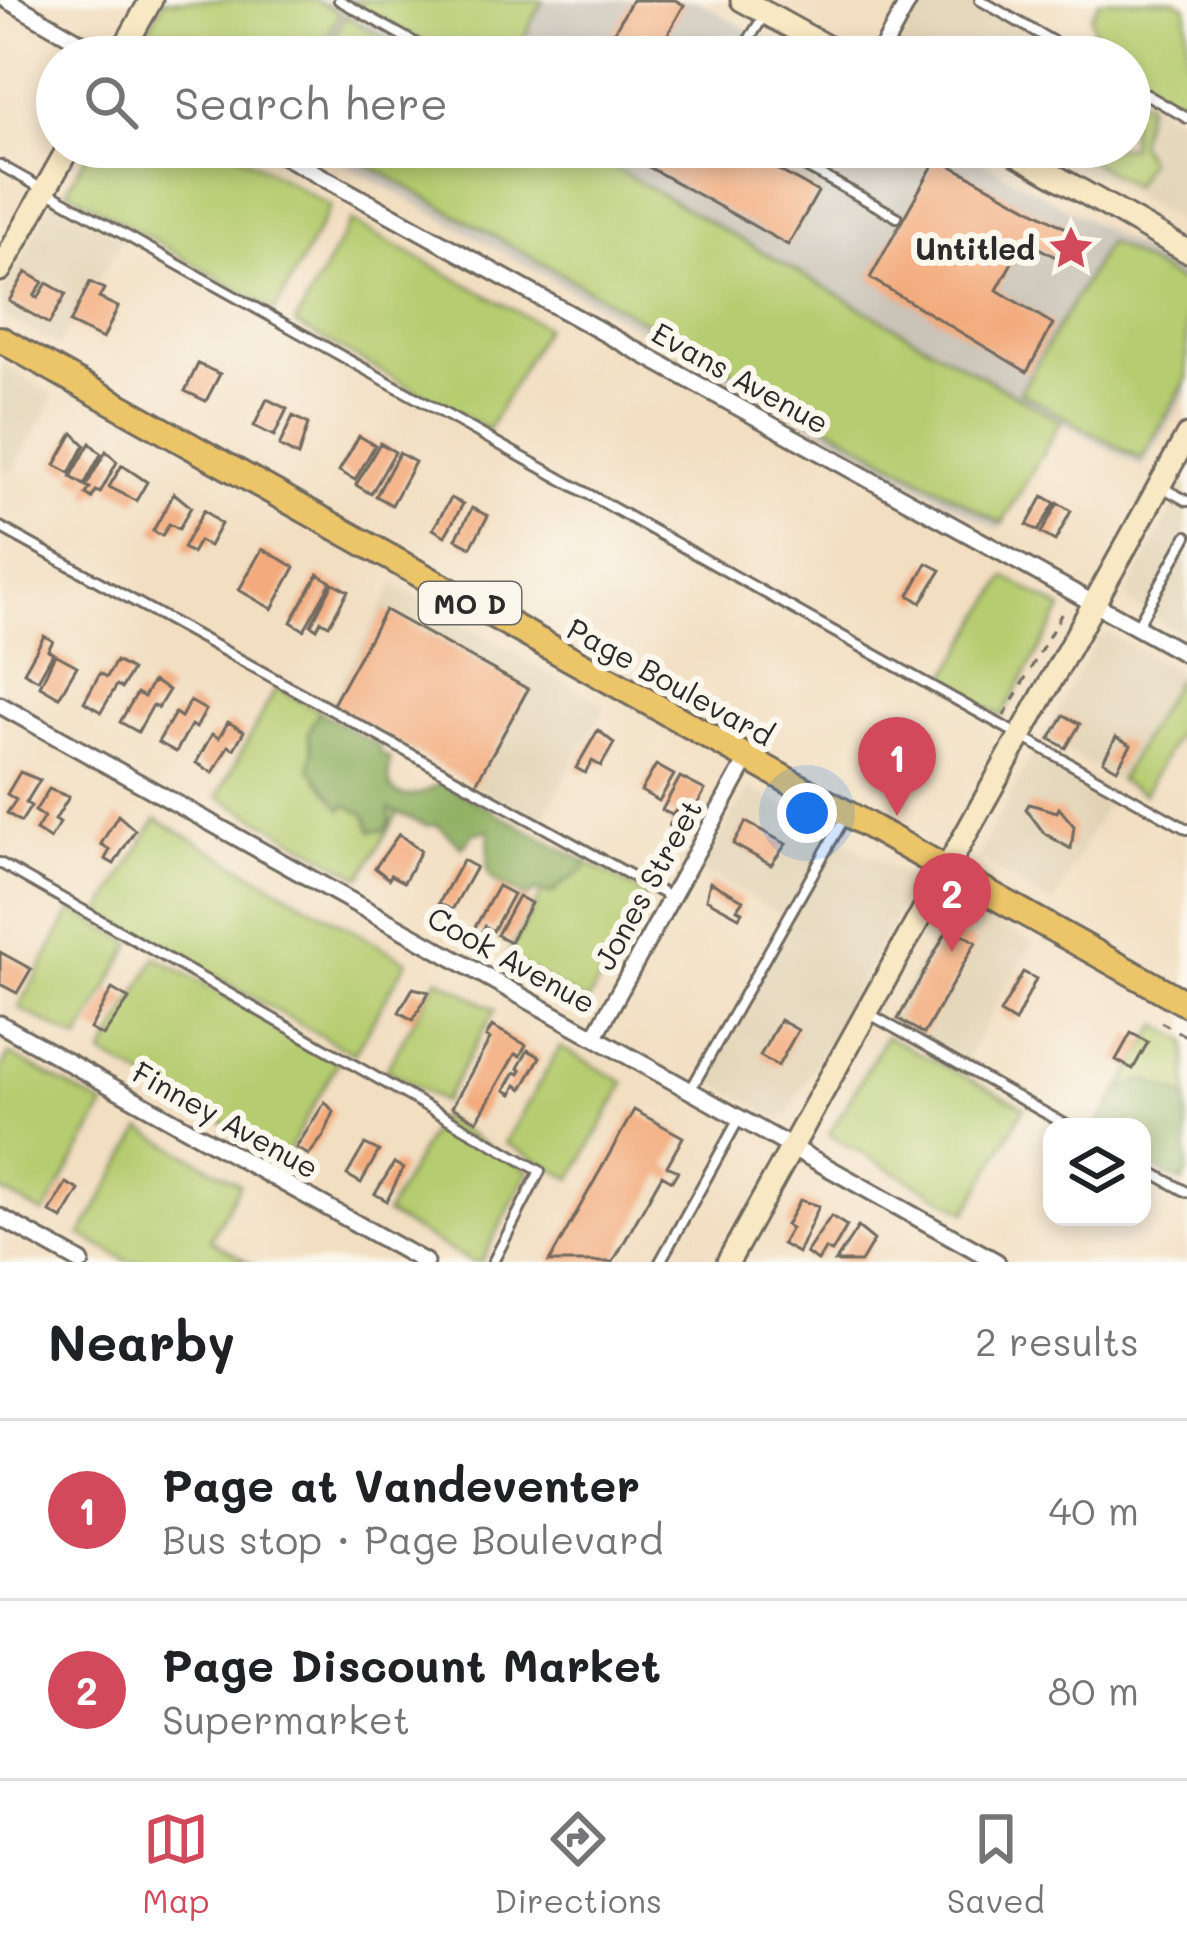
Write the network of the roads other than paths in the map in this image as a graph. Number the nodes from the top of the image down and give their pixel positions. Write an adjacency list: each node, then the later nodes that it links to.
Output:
1 (7, 0): 7 (street)
2 (151, 0): 10 (main road)
3 (340, 0): 11 (lane)
4 (742, 0): 8 (main road)
5 (909, 0): 14 (street)
6 (980, 0): 15 (lane)
7 (30, 6): 9 (street)
8 (766, 13): 12 (lane); 13 (main road)
9 (75, 36)
10 (131, 36)
11 (403, 36)
12 (751, 36)
13 (807, 36)
14 (889, 36)
15 (1043, 36)
16 (1151, 97): 17 (lane)
17 (1187, 118)
18 (0, 165): 23 (lane)
19 (57, 168): 23 (main road)
20 (306, 168): 33 (street, Evans Avenue)
21 (808, 168): 24 (lane)
22 (1041, 168): 25 (main road)
23 (45, 190): 26 (main road); 37 (lane)
24 (897, 217)
25 (1187, 251)
26 (0, 270)
27 (0, 339): 38 (main road, Page Boulevard / MO D)
28 (1187, 436): 29 (main road)
29 (1160, 485): 30 (lane); 33 (main road)
30 (1187, 501)
31 (0, 527): 43 (lane)
32 (1187, 536): 34 (lane)
33 (1094, 604): 34 (street, Evans Avenue); 37 (main road)
34 (1136, 627): 35 (street, Evans Avenue)
35 (1187, 655)
36 (0, 705): 47 (street, Cook Avenue)
37 (1021, 736): 40 (lane); 42 (main road)
38 (748, 758): 39 (main road, Page Boulevard / MO D); 43 (street, Jones Street)
39 (847, 814): 42 (main road, Page Boulevard / MO D); 48 (lane)
40 (1187, 829)
41 (0, 863): 57 (lane)
42 (946, 870): 44 (main road, Page Boulevard / MO D); 45 (main road)
43 (670, 897): 47 (street, Jones Street)
44 (1187, 1004)
45 (866, 1012): 50 (lane); 51 (main road)
46 (0, 1024): 55 (street, Finney Avenue)
47 (596, 1036): 48 (street, Cook Avenue)
48 (691, 1089): 49 (street, Cook Avenue)
49 (740, 1117): 51 (street, Cook Avenue); 58 (lane)
50 (1054, 1118)
51 (791, 1145): 59 (main road); 60 (street, Cook Avenue)
52 (1151, 1172): 53 (lane)
53 (1187, 1192)
54 (0, 1217): 56 (street)
55 (420, 1261)
56 (81, 1262)
57 (493, 1262)
58 (660, 1262)
59 (728, 1262)
60 (997, 1262)

